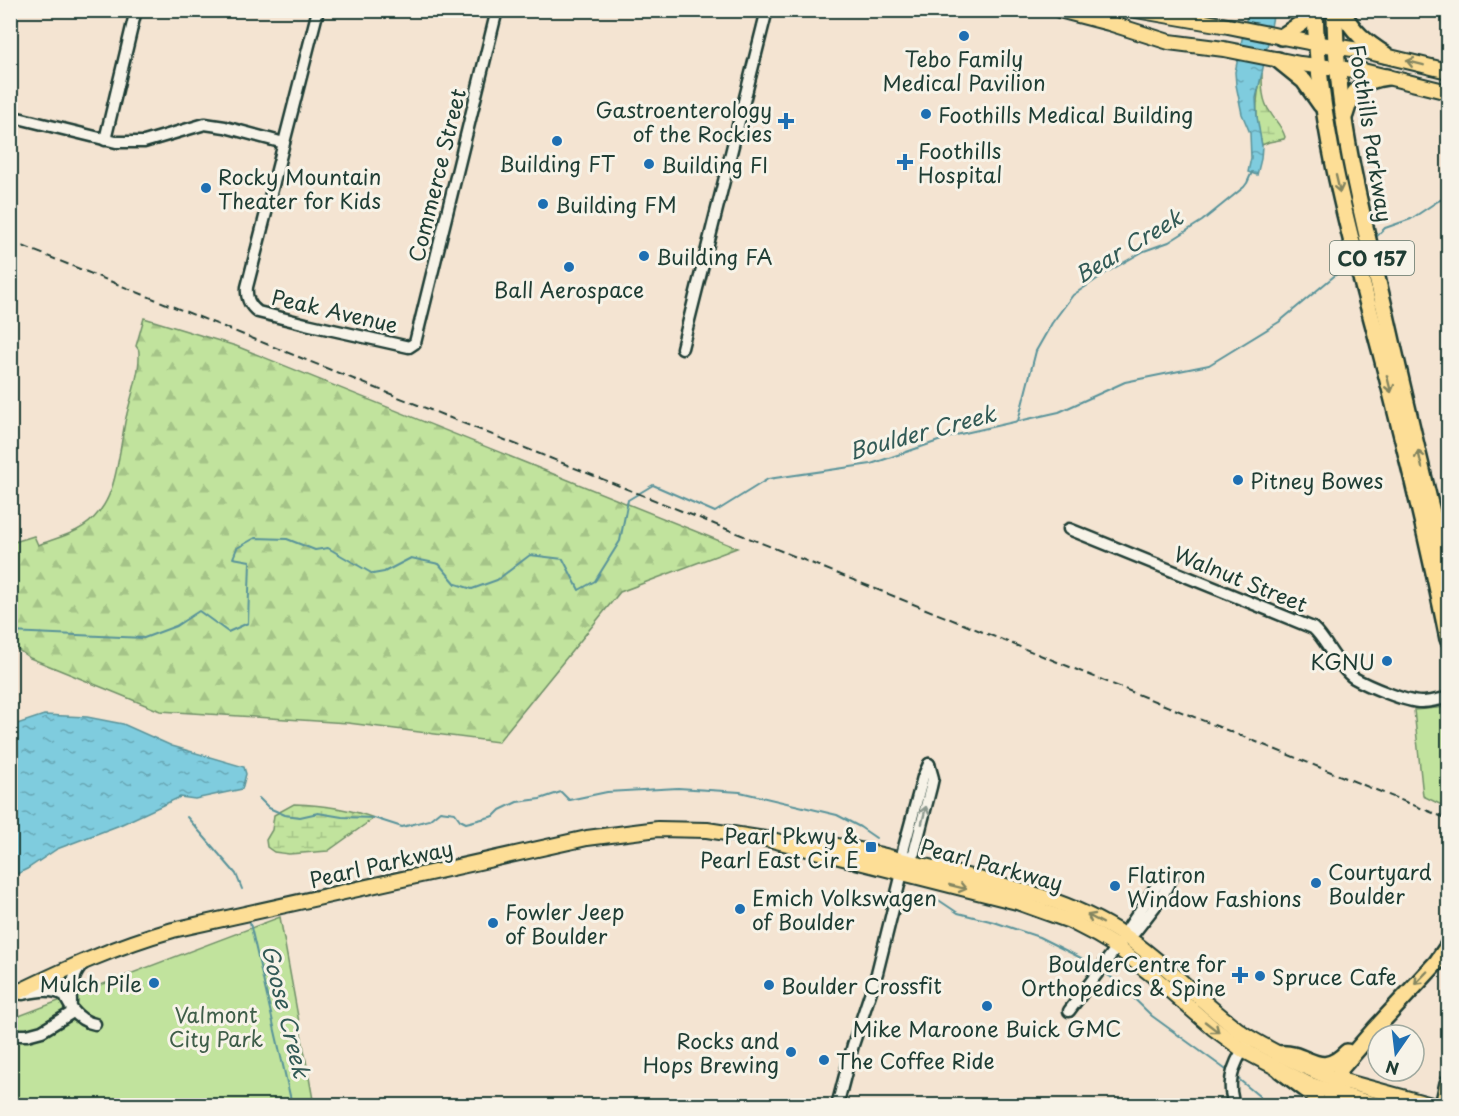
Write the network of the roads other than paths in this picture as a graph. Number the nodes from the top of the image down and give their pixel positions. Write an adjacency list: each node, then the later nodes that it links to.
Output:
1 (136, 10): 23 (street)
2 (318, 10): 24 (street)
3 (497, 10): 25 (street, Commerce Street)
4 (767, 10): 26 (street)
5 (1136, 10): 10 (main road)
6 (1313, 10): 10 (highway); 11 (highway, Foothills Parkway / CO 157)
7 (1335, 10): 12 (highway, Foothills Parkway / CO 157)
8 (1342, 10): 13 (highway)
9 (1068, 11): 14 (main road)
10 (1281, 37): 11 (main road)
11 (1316, 43): 12 (main road); 15 (highway, Foothills Parkway / CO 157)
12 (1336, 46): 13 (main road); 16 (highway, Foothills Parkway / CO 157)
13 (1386, 55): 17 (main road, one-way to 13)
14 (1278, 60): 15 (main road); 20 (highway)
15 (1319, 66): 16 (main road); 20 (highway, Foothills Parkway / CO 157)
16 (1337, 67): 18 (main road); 22 (highway, Foothills Parkway / CO 157)
17 (1449, 71)
18 (1387, 77): 19 (main road); 22 (highway)
19 (1449, 92)
20 (1324, 111): 29 (highway, Foothills Parkway / CO 157, one-way to 29)
21 (10, 116): 23 (street)
22 (1344, 117): 28 (highway, Foothills Parkway / CO 157, one-way to 22)
23 (105, 140): 24 (street)
24 (284, 143): 25 (street, Peak Avenue)
25 (409, 347)
26 (682, 348)
27 (1069, 529): 30 (street, Walnut Street)
28 (1449, 577)
29 (1449, 639)
30 (1449, 698)
31 (903, 867): 31 (street, one-way to 31); 33 (main road, Pearl Parkway); 35 (main road, Pearl Parkway); 49 (street)
32 (1169, 875): 33 (street)
33 (1121, 941): 41 (street); 44 (main road, Pearl Parkway)
34 (1449, 946): 40 (highway, one-way to 40)
35 (88, 960): 36 (main road, Pearl Parkway); 39 (street)
36 (56, 974): 37 (street); 38 (main road, Pearl Parkway)
37 (65, 995): 38 (street); 39 (street)
38 (10, 996)
39 (72, 1009): 42 (street); 43 (street)
40 (1392, 1009): 45 (highway); 48 (highway)
41 (1069, 1011)
42 (94, 1024)
43 (10, 1035)
44 (1246, 1044): 45 (main road, Pearl Parkway); 46 (main road, Pearl Parkway); 50 (street)
45 (1279, 1054): 48 (main road, Pearl Parkway)
46 (1280, 1070): 48 (main road, Pearl Parkway); 51 (highway)
47 (1449, 1083): 54 (highway)
48 (1333, 1092): 52 (main road, Pearl Parkway); 53 (main road, Pearl Parkway)
49 (837, 1106)
50 (1235, 1106)
51 (1321, 1106)
52 (1380, 1106)
53 (1435, 1106)
54 (1443, 1106)

